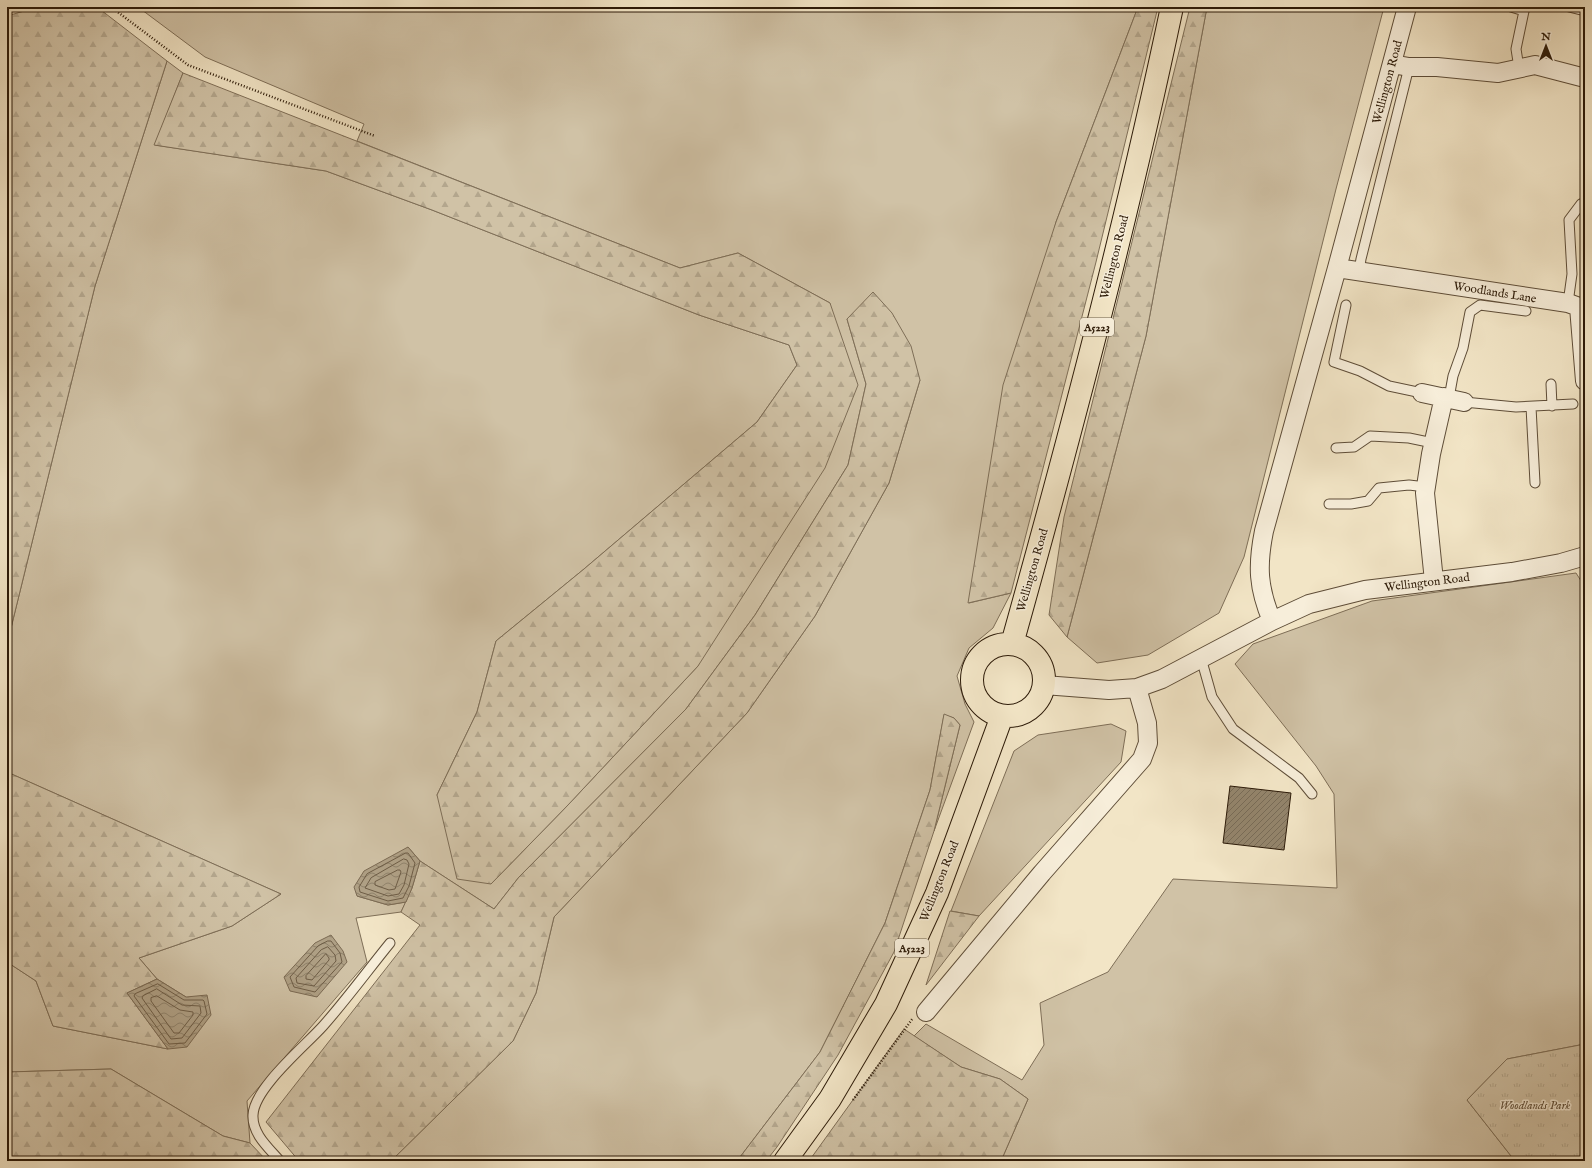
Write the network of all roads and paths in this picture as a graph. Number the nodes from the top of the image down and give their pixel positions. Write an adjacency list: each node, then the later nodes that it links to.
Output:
1 (111, 7): 11 (path)
2 (1172, 7): 33 (main road, Wellington Road / A5223)
3 (1407, 7): 8 (street, Wellington Road)
4 (1511, 7): 6 (lane)
5 (1569, 7): 7 (lane)
6 (1525, 9): 9 (lane)
7 (1585, 12)
8 (1401, 65): 9 (street); 13 (street, Wellington Road); 14 (lane)
9 (1519, 68): 10 (street)
10 (1585, 78)
11 (375, 136)
12 (1585, 202): 15 (lane)
13 (1338, 268): 14 (street, Woodlands Lane); 32 (street, Wellington Road)
14 (1359, 271): 15 (street, Woodlands Lane)
15 (1568, 303): 18 (street)
16 (1346, 305): 20 (lane)
17 (1526, 311): 21 (lane)
18 (1585, 381)
19 (1551, 384): 23 (lane)
20 (1422, 393): 21 (street)
21 (1452, 399): 24 (lane); 25 (street)
22 (1573, 404): 23 (lane)
23 (1552, 406): 24 (lane)
24 (1531, 407): 27 (lane)
25 (1433, 443): 26 (lane); 28 (street)
26 (1336, 448)
27 (1535, 483)
28 (1426, 487): 29 (lane); 31 (street)
29 (1329, 504)
30 (1585, 556): 31 (street, Wellington Road)
31 (1434, 580): 32 (street, Wellington Road)
32 (1272, 621): 34 (street, Wellington Road)
33 (1012, 644): 35 (main road); 37 (main road)
34 (1201, 658): 36 (street, Wellington Road); 38 (lane)
35 (1044, 685): 36 (street, Wellington Road); 37 (main road)
36 (1137, 688): 40 (street)
37 (1002, 716): 43 (main road, Wellington Road / A5223)
38 (1312, 794)
39 (390, 943): 42 (lane)
40 (926, 1012): 41 (path)
41 (850, 1104)
42 (280, 1161)
43 (785, 1161)

